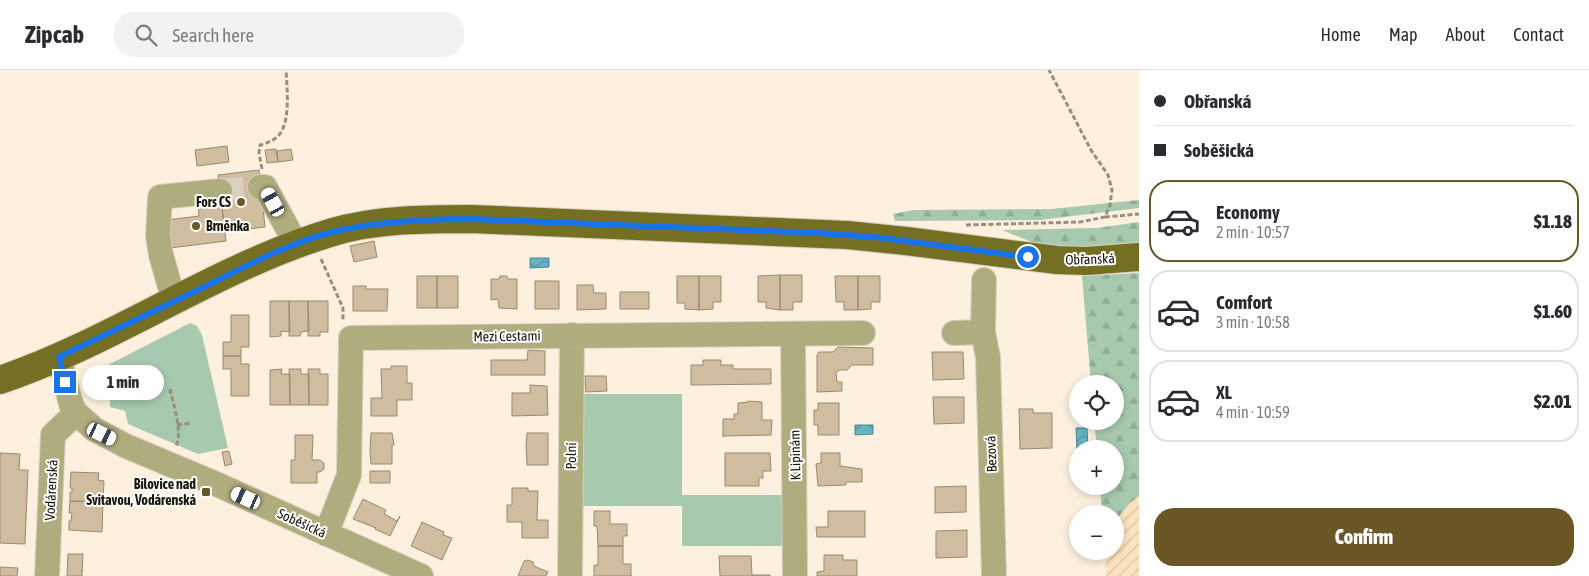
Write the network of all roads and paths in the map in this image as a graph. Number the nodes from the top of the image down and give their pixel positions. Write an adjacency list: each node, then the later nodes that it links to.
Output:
1 (286, 70): 3 (path)
2 (1049, 70): 6 (path)
3 (263, 187): 8 (street)
4 (220, 191): 12 (street)
5 (1139, 214): 6 (path)
6 (1104, 217): 7 (path)
7 (965, 225)
8 (296, 244): 9 (main road, Obřanská); 12 (main road, Obřanská)
9 (1139, 257)
10 (320, 258): 18 (path)
11 (984, 280): 13 (street, Bezová)
12 (174, 301): 19 (main road, Obřanská)
13 (983, 332): 15 (street); 31 (street, Bezová)
14 (863, 333): 16 (street, Mezi Cestami)
15 (954, 333)
16 (793, 334): 17 (street, Mezi Cestami); 30 (street, K Lipinám)
17 (572, 335): 18 (street, Mezi Cestami); 29 (street, Polní)
18 (351, 338): 26 (street)
19 (59, 357): 20 (main road, Obřanská); 22 (street, Soběšická)
20 (0, 380)
21 (170, 389): 24 (path)
22 (76, 413): 26 (street, Soběšická); 27 (street, Vodárenská)
23 (192, 423): 24 (path)
24 (177, 426): 25 (path)
25 (175, 449)
26 (326, 534): 28 (street, Soběšická)
27 (47, 576)
28 (422, 576)
29 (570, 576)
30 (795, 576)
31 (994, 576)

